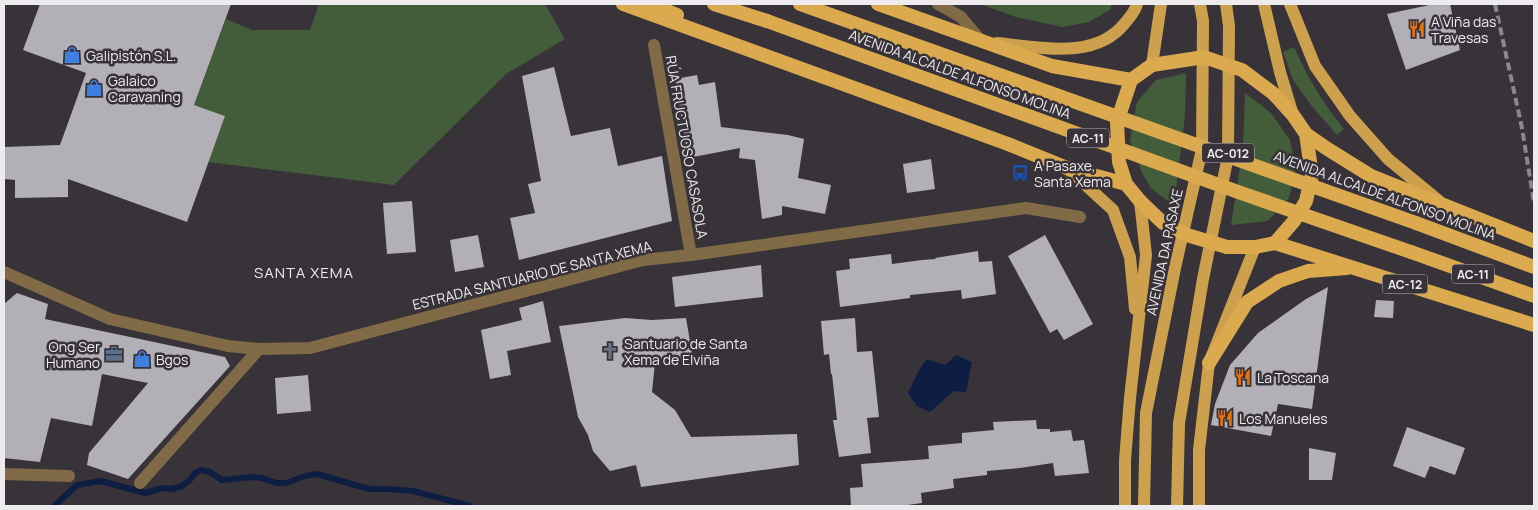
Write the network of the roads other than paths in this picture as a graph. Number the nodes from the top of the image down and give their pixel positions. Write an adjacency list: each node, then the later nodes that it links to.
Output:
1 (623, 4): 16 (highway)
2 (650, 4): 16 (highway)
3 (714, 4): 32 (highway, AVENIDA ALCALDE ALFONSO MOLINA / AC-11, bridge)
4 (800, 4): 29 (highway, AVENIDA ALCALDE ALFONSO MOLINA / AC-11, bridge)
5 (878, 4): 13 (highway)
6 (938, 4): 13 (street)
7 (1137, 4): 13 (main road)
8 (1160, 4): 15 (main road)
9 (1200, 4): 41 (main road, AVENIDA DA PASAXE / AC-012)
10 (1226, 4): 42 (main road, AC-012)
11 (1264, 4): 18 (main road)
12 (1290, 4): 23 (main road)
13 (982, 42): 17 (highway)
14 (654, 45): 28 (street, RÚA FRUCTUOSO CASASOLA)
15 (1152, 65): 17 (highway); 18 (highway, bridge)
16 (834, 80): 20 (highway, AC-11)
17 (1131, 80): 21 (highway, AC-11)
18 (1293, 115): 19 (highway)
19 (1306, 134): 23 (highway); 26 (highway)
20 (1067, 168): 21 (highway, AC-11); 34 (main road)
21 (1126, 184): 22 (highway, AC-11)
22 (1140, 201): 27 (highway, AC-11, bridge); 34 (main road)
23 (1445, 206): 25 (highway)
24 (1080, 217): 28 (street, ESTRADA SANTUARIO DE SANTA XEMA)
25 (1534, 241)
26 (1275, 243): 27 (highway, AC-11); 30 (highway, AC-12)
27 (1255, 247): 36 (main road)
28 (691, 255): 35 (street, ESTRADA SANTUARIO DE SANTA XEMA)
29 (1534, 267)
30 (1354, 268): 33 (highway, AC-12); 36 (highway)
31 (4, 272): 35 (street, ESTRADA SANTUARIO DE SANTA XEMA)
32 (1534, 296)
33 (1534, 325)
34 (1138, 335): 40 (main road)
35 (259, 349): 39 (street)
36 (1209, 363): 43 (main road)
37 (4, 474): 38 (street)
38 (69, 476)
39 (140, 483)
40 (1125, 506)
41 (1144, 506)
42 (1177, 506)
43 (1199, 506)

